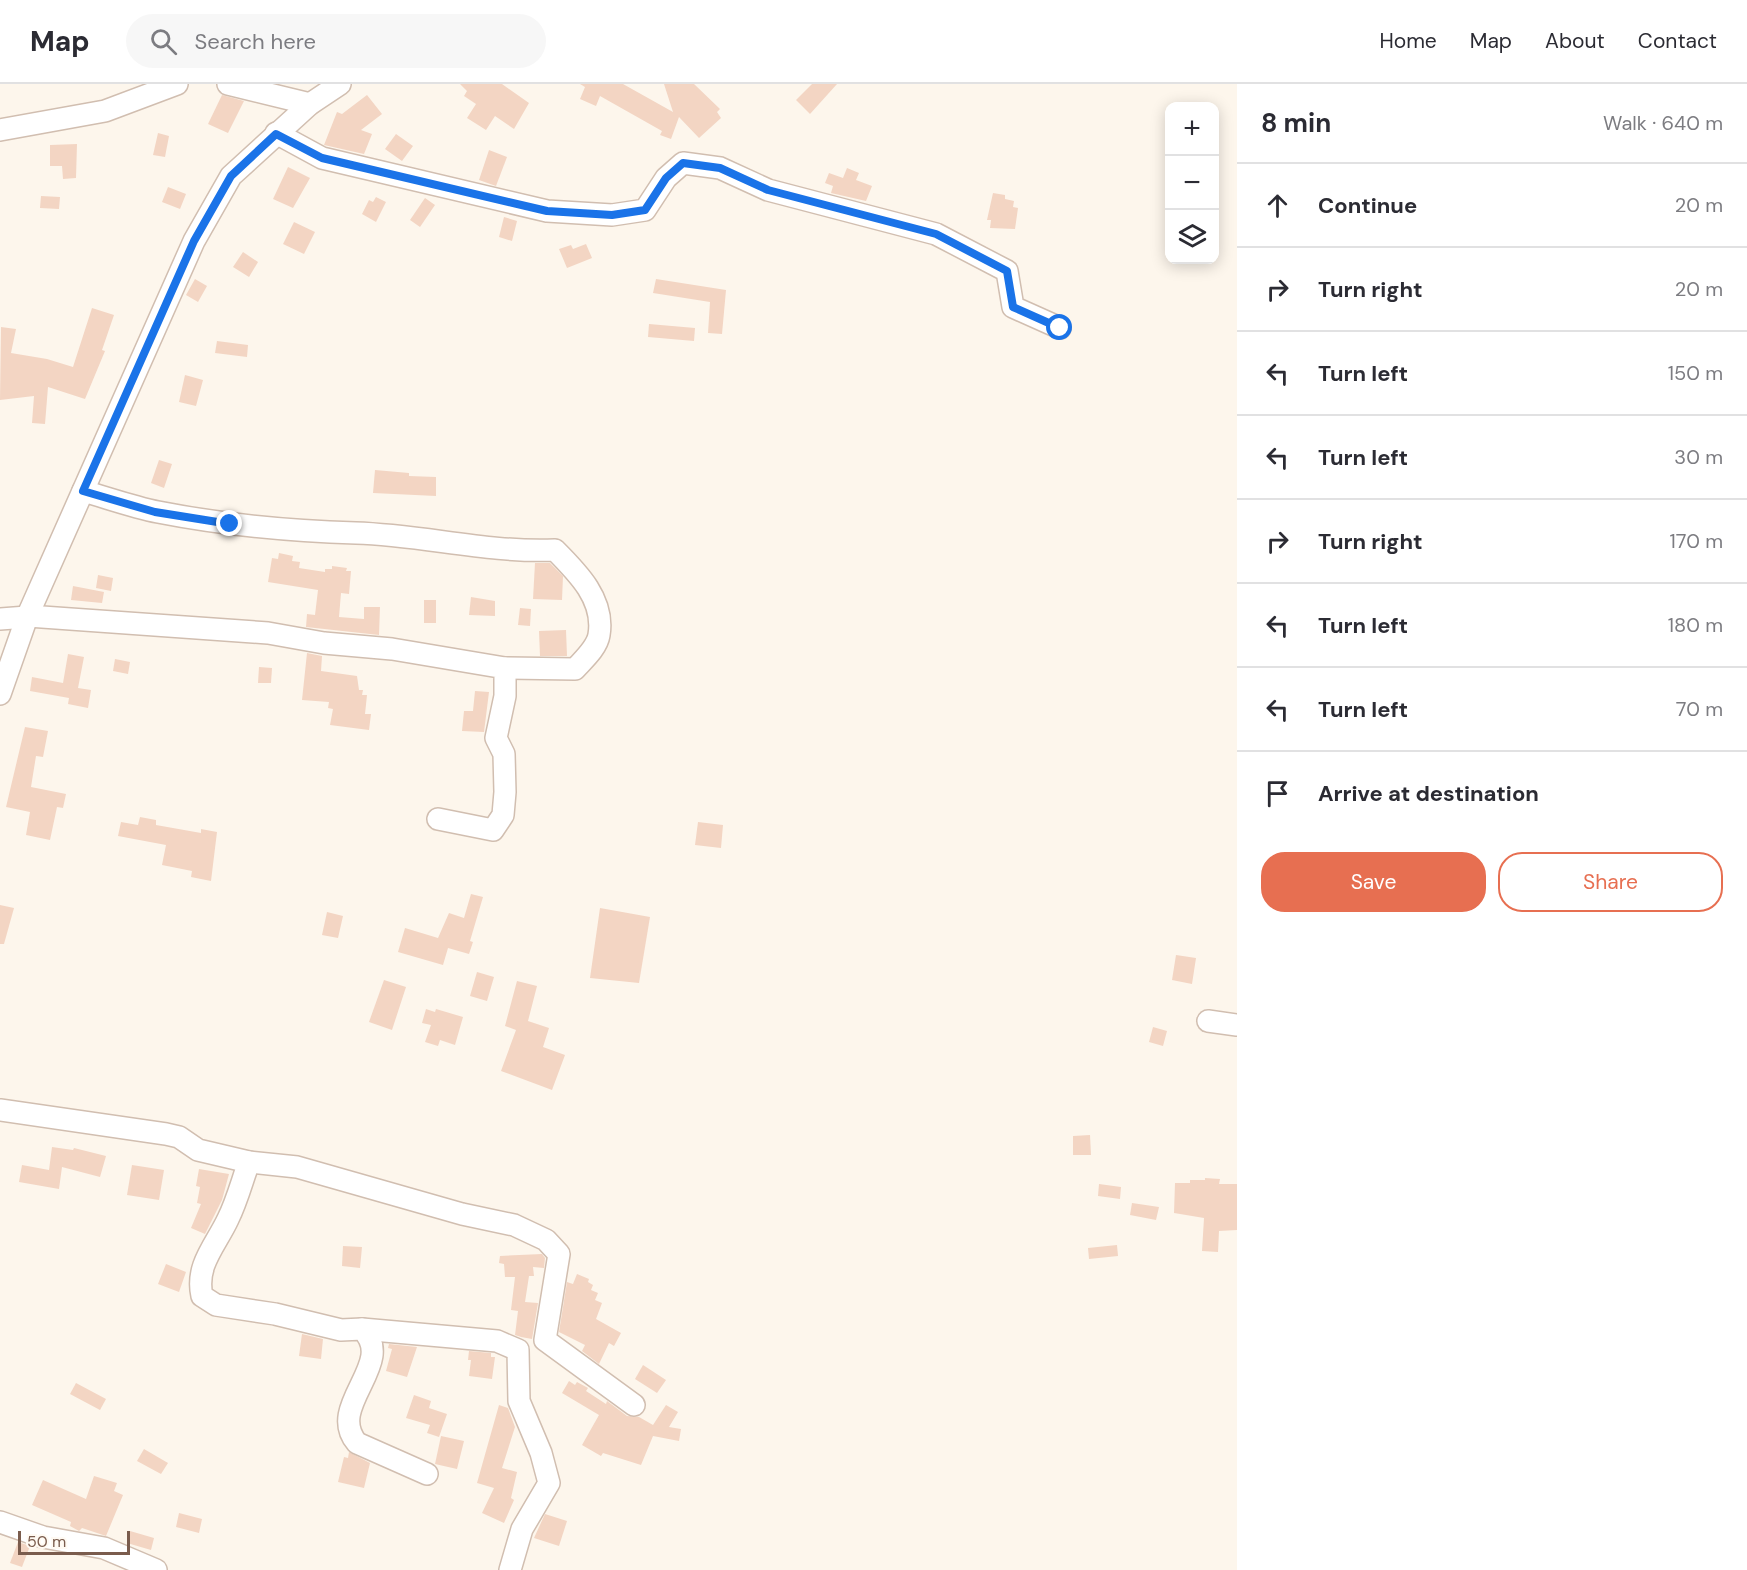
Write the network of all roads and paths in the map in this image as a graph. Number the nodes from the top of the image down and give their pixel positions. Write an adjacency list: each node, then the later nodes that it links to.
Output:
1 (177, 84): 5 (street)
2 (228, 84): 4 (street)
3 (340, 84): 4 (street)
4 (310, 104): 6 (street)
5 (0, 130)
6 (276, 134): 7 (street); 8 (street)
7 (1060, 328)
8 (83, 491): 9 (street); 11 (street)
9 (27, 617): 10 (street); 11 (street); 12 (street)
10 (0, 619)
11 (505, 668): 13 (street)
12 (0, 694)
13 (438, 819)
14 (1208, 1020): 15 (street)
15 (1237, 1024)
16 (0, 1110): 17 (street)
17 (249, 1162): 18 (street); 19 (street)
18 (362, 1329): 20 (street); 23 (street)
19 (634, 1405)
20 (428, 1474)
21 (0, 1522): 22 (street)
22 (156, 1570)
23 (510, 1570)

